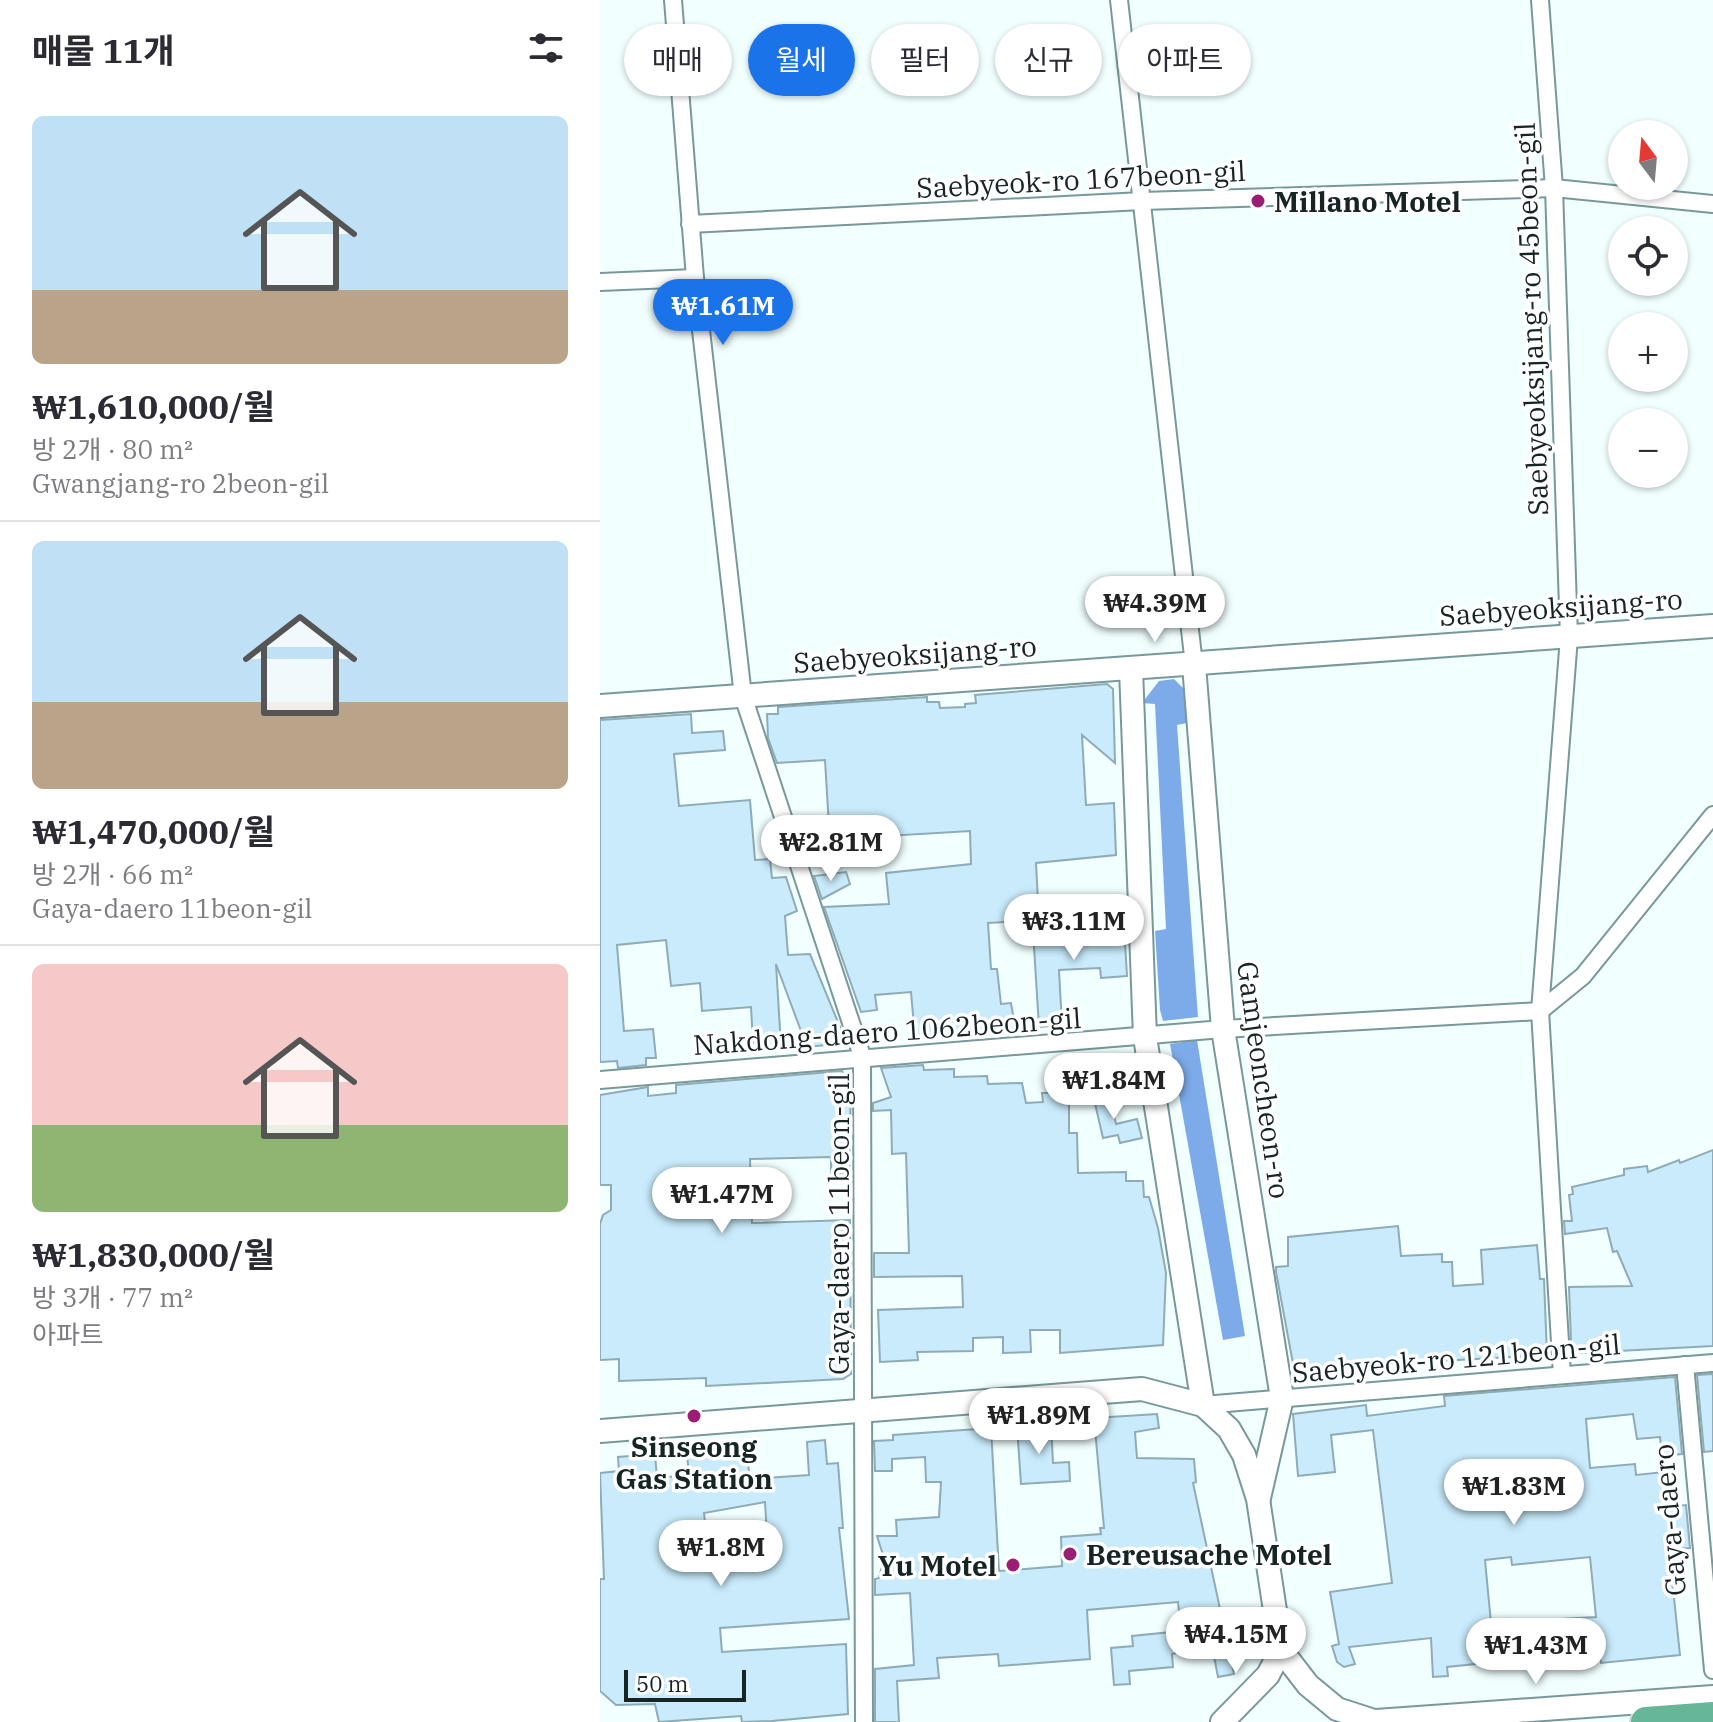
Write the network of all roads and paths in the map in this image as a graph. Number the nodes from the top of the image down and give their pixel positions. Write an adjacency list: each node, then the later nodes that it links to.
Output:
1 (673, 0): 7 (street, Gaya-daero 11beon-gil)
2 (1119, 0): 5 (street)
3 (1540, 0): 4 (street, Saebyeoksijang-ro 45beon-gil)
4 (1554, 188): 5 (street, Saebyeok-ro 167beon-gil); 6 (street, Saebyeok-ro 167beon-gil); 11 (street, Saebyeoksijang-ro 45beon-gil)
5 (1142, 201): 7 (street, Saebyeok-ro 167beon-gil); 12 (street)
6 (1713, 204)
7 (690, 224): 8 (street, Gaya-daero 11beon-gil)
8 (695, 278): 9 (street); 14 (street, Gaya-daero 11beon-gil)
9 (600, 282)
10 (1713, 626): 11 (street, Saebyeoksijang-ro)
11 (1569, 637): 12 (street, Saebyeoksijang-ro); 17 (street, Saebyeoksijang-ro 45beon-gil)
12 (1194, 665): 13 (street, Saebyeoksijang-ro); 18 (street, Gamjeoncheon-ro)
13 (1131, 669): 14 (street, Saebyeoksijang-ro); 19 (street)
14 (743, 696): 15 (street, Saebyeoksijang-ro); 20 (street, Gaya-daero 11beon-gil)
15 (600, 706)
16 (1713, 815): 17 (street)
17 (1540, 1011): 18 (street, Nakdong-daero 1062beon-gil); 24 (street, Saebyeoksijang-ro 45beon-gil)
18 (1223, 1029): 19 (street, Nakdong-daero 1062beon-gil); 25 (street, Gamjeoncheon-ro)
19 (1145, 1037): 20 (street, Nakdong-daero 1062beon-gil); 26 (street)
20 (862, 1056): 21 (street, Nakdong-daero 1062beon-gil); 27 (street, Gaya-daero 11beon-gil)
21 (600, 1080)
22 (1713, 1363): 23 (street, Saebyeok-ro 121beon-gil)
23 (1685, 1365): 24 (street, Saebyeok-ro 121beon-gil); 33 (street, Gaya-daero)
24 (1562, 1375): 25 (street, Saebyeok-ro 121beon-gil)
25 (1282, 1398): 26 (street, Saebyeok-ro 121beon-gil); 31 (street, Gamjeoncheon-ro)
26 (1203, 1405): 27 (street); 31 (street, Gamjeoncheon-ro)
27 (865, 1411): 29 (street); 37 (street, Gaya-daero 11beon-gil)
28 (600, 1421): 29 (street)
29 (611, 1430): 30 (street)
30 (600, 1440)
31 (1258, 1499): 32 (street, Gamjeoncheon-ro)
32 (1281, 1650): 36 (street); 38 (street)
33 (1713, 1670)
34 (1713, 1697): 36 (street)
35 (1713, 1717): 40 (highway)
36 (1374, 1721): 39 (street)
37 (864, 1722)
38 (1222, 1722)
39 (1362, 1722)
40 (1646, 1722)

